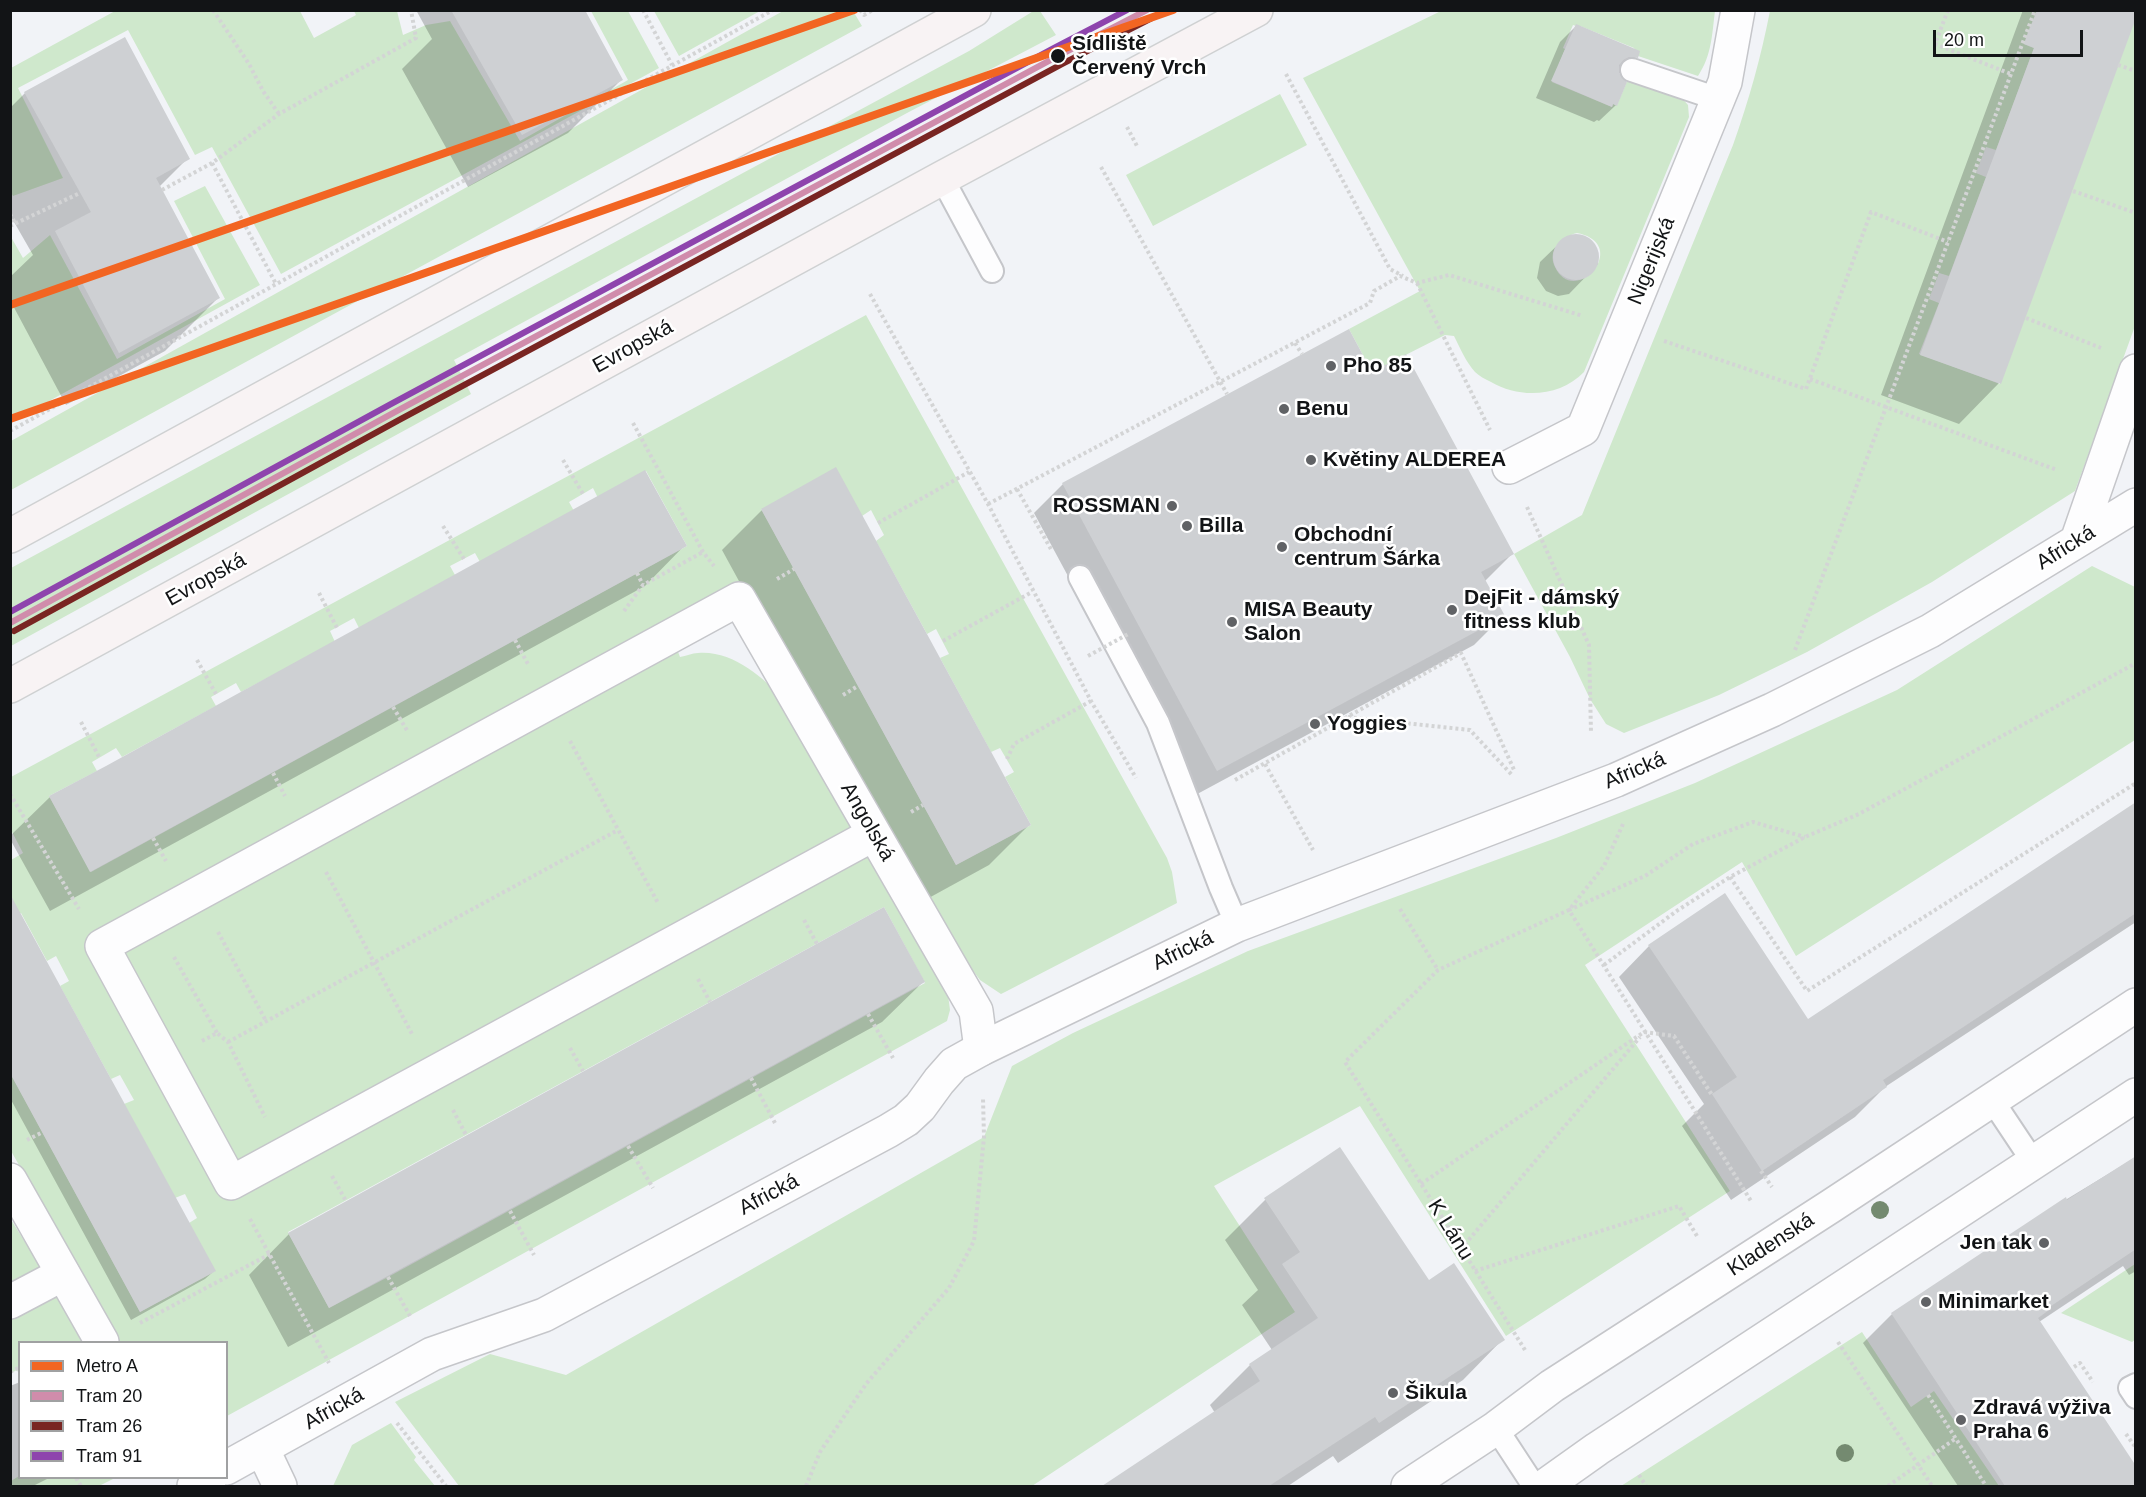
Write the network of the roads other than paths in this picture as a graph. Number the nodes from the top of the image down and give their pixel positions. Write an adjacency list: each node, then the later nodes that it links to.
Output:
1 (974, 10): 11 (main road)
2 (1256, 10): 6 (main road, Evropská)
3 (1737, 10): 5 (street, Nigerijská)
4 (1632, 70): 5 (lane)
5 (1718, 99): 9 (street, Nigerijská)
6 (942, 178): 7 (lane); 14 (main road, Evropská)
7 (992, 271)
8 (2136, 370): 12 (street)
9 (1509, 467)
10 (2136, 505): 12 (street, Africká)
11 (10, 536)
12 (2077, 541): 16 (street, Africká)
13 (1080, 577): 16 (lane)
14 (10, 686)
15 (874, 834): 15 (street, Angolská); 18 (street, Angolská)
16 (1237, 925): 18 (street, Africká)
17 (2136, 1005): 20 (street, Kladenská)
18 (981, 1049): 27 (street, Africká)
19 (2136, 1095): 21 (street)
20 (1992, 1100): 21 (lane); 26 (street, Kladenská)
21 (2034, 1163): 34 (street)
22 (10, 1180): 23 (street)
23 (63, 1274): 24 (street); 25 (street)
24 (10, 1302)
25 (101, 1341)
26 (1496, 1428): 32 (street, Kladenská); 33 (lane)
27 (262, 1449): 28 (street, Africká); 31 (street)
28 (228, 1467)
29 (208, 1479): 30 (street)
30 (194, 1486)
31 (280, 1486)
32 (1408, 1486)
33 (1534, 1486)
34 (1545, 1486)

